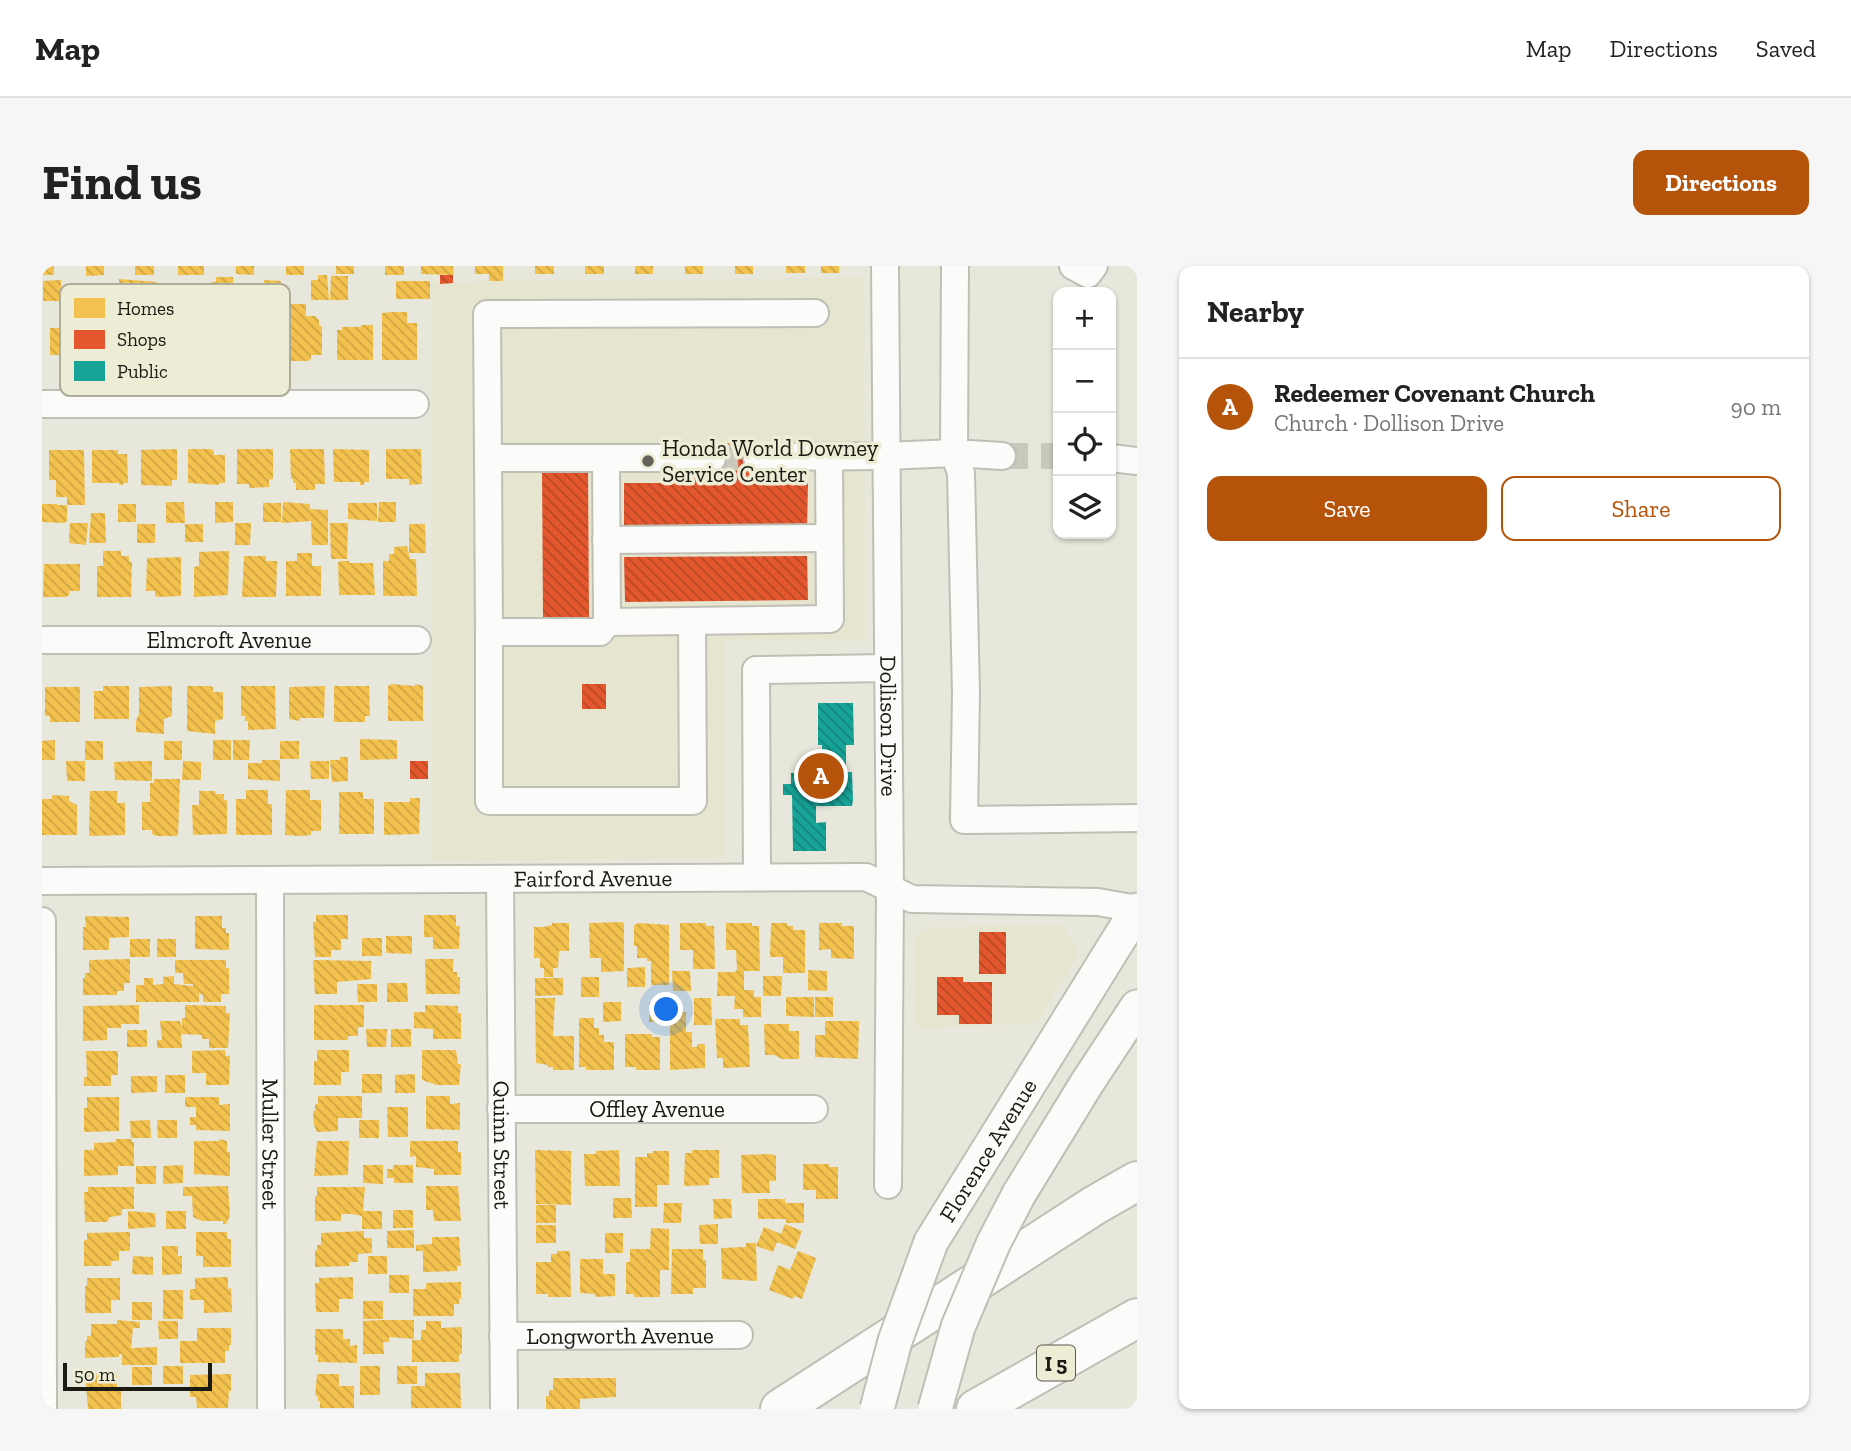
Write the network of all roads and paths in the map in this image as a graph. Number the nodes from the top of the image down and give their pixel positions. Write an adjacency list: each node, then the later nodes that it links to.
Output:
1 (885, 266): 9 (street, Dollison Drive)
2 (955, 266): 8 (street)
3 (1073, 266): 4 (street)
4 (1094, 266)
5 (815, 313): 14 (street)
6 (42, 404): 7 (street)
7 (415, 404)
8 (954, 453): 9 (street); 10 (street); 26 (street)
9 (886, 456): 13 (street); 25 (street, Dollison Drive)
10 (1002, 456)
11 (712, 457): 15 (street)
12 (758, 457): 13 (street)
13 (828, 457): 18 (street)
14 (488, 458): 15 (street); 22 (street)
15 (606, 458): 19 (street)
16 (1116, 459): 17 (street)
17 (1137, 461)
18 (828, 538): 19 (street); 20 (street)
19 (606, 540): 21 (street)
20 (692, 621): 21 (street); 22 (street)
21 (607, 622): 22 (street)
22 (489, 632)
23 (42, 640): 24 (street, Elmcroft Avenue)
24 (417, 640)
25 (888, 668): 27 (street); 31 (street, Dollison Drive)
26 (1137, 818)
27 (757, 877): 28 (street, Fairford Avenue); 31 (street, Fairford Avenue)
28 (500, 879): 29 (street, Fairford Avenue); 35 (street, Quinn Street)
29 (270, 880): 30 (street, Fairford Avenue); 43 (street, Muller Street)
30 (42, 881)
31 (890, 888): 32 (street, Fairford Avenue); 38 (street, Dollison Drive)
32 (1137, 909): 46 (main road, Florence Avenue, bridge)
33 (42, 921): 42 (street)
34 (1137, 1007): 47 (main road, Florence Avenue, bridge)
35 (501, 1109): 36 (street, Offley Avenue); 41 (street, Quinn Street)
36 (814, 1109)
37 (1137, 1181): 45 (highway)
38 (888, 1185)
39 (1137, 1318): 48 (highway, I 5)
40 (739, 1335): 41 (street, Longworth Avenue)
41 (503, 1336): 44 (street, Quinn Street)
42 (43, 1409)
43 (271, 1409)
44 (504, 1409)
45 (780, 1409)
46 (877, 1409)
47 (935, 1409)
48 (976, 1409)

